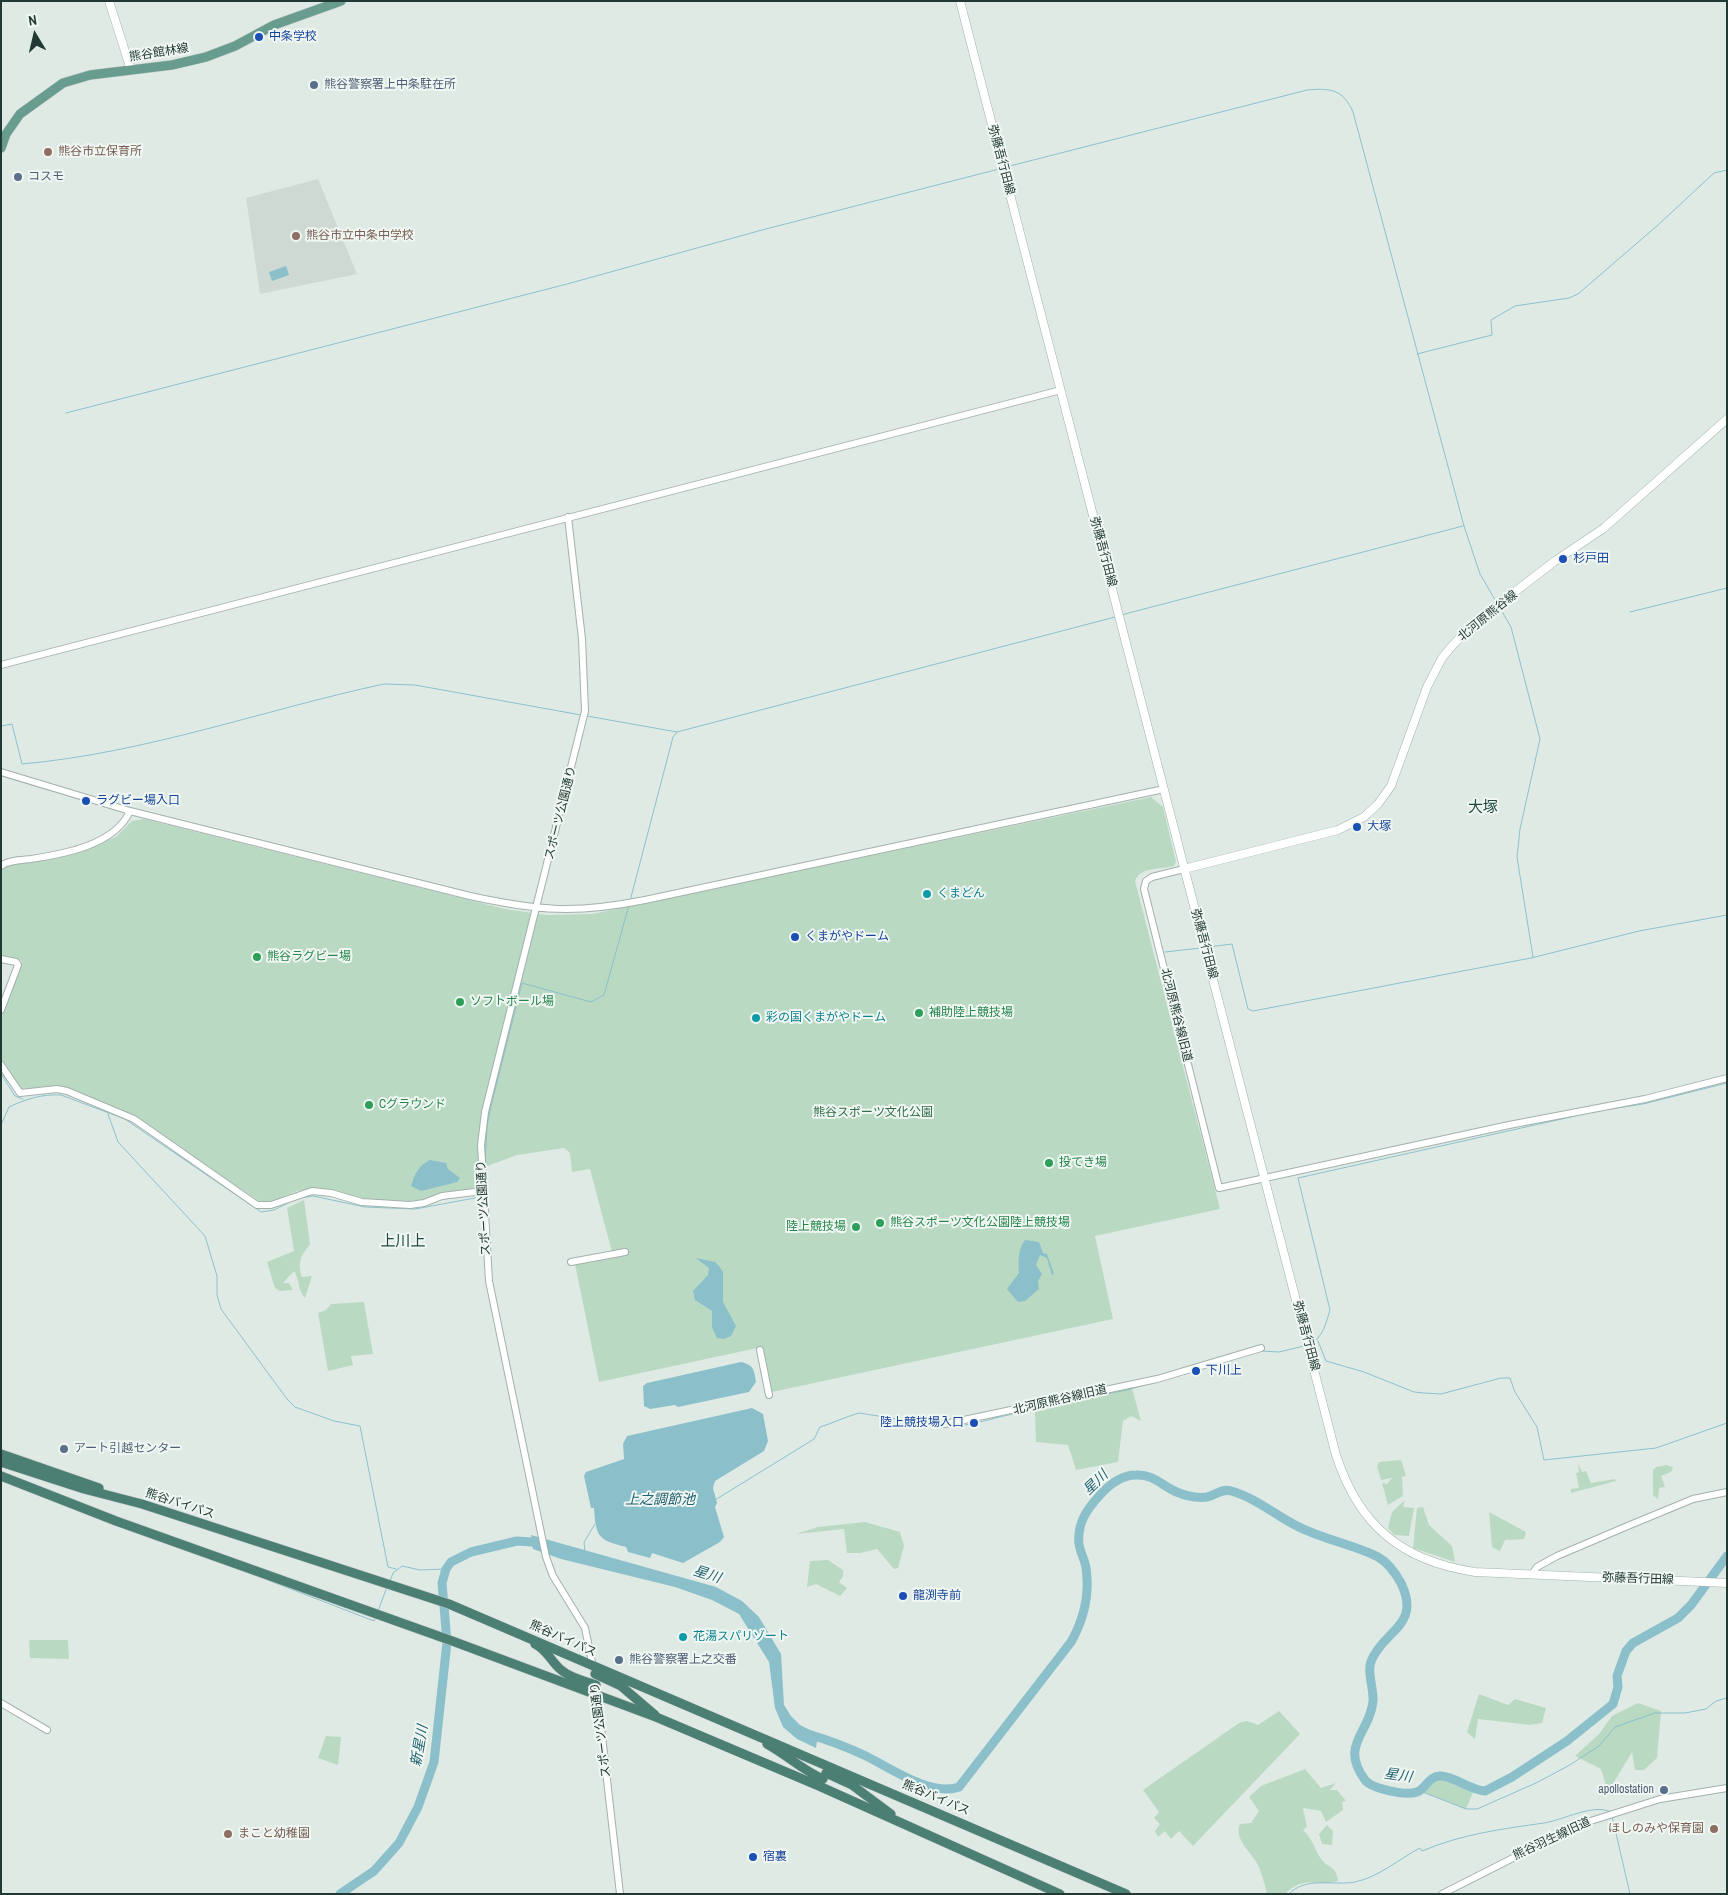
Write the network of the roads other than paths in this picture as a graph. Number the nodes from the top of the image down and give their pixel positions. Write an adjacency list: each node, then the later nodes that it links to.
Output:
1 (109, 1): 4 (main road)
2 (341, 1): 4 (main road, 熊谷館林線)
3 (960, 1): 6 (main road, 弥藤吾行田線)
4 (131, 70): 5 (main road, 熊谷館林線)
5 (1, 148)
6 (1061, 390): 8 (street); 11 (main road, 弥藤吾行田線)
7 (1727, 419): 14 (main road, 北河原熊谷線)
8 (568, 517): 9 (street); 15 (street, スポーツ公園通り)
9 (1, 665)
10 (1, 772): 12 (street)
11 (1164, 790): 14 (main road, 弥藤吾行田線); 15 (street)
12 (130, 811): 13 (street); 15 (street)
13 (1, 866)
14 (1184, 869): 20 (main road, 弥藤吾行田線); 20 (street, 北河原熊谷線旧道)
15 (537, 909): 21 (street, スポーツ公園通り)
16 (1, 959): 17 (street)
17 (1, 1010)
18 (1, 1066): 21 (street)
19 (1727, 1078): 20 (street)
20 (1266, 1180): 33 (main road, 弥藤吾行田線)
21 (483, 1191): 36 (street, スポーツ公園通り)
22 (625, 1252): 23 (street)
23 (571, 1262)
24 (1261, 1348): 27 (street, 北河原熊谷線旧道)
25 (760, 1350): 26 (street)
26 (769, 1395)
27 (945, 1424)
28 (1, 1454): 32 (highway)
29 (1, 1462): 32 (highway, 熊谷バイパス)
30 (3, 1477): 38 (highway)
31 (1727, 1492): 33 (street)
32 (142, 1504): 35 (highway, 熊谷バイパス)
33 (1532, 1574): 34 (main road, 弥藤吾行田線)
34 (1723, 1582)
35 (512, 1630): 36 (highway, 熊谷バイパス); 37 (highway)
36 (594, 1670): 37 (street, スポーツ公園通り); 40 (highway); 42 (highway, 熊谷バイパス)
37 (596, 1685): 38 (street, スポーツ公園通り)
38 (598, 1696): 40 (highway); 45 (street, スポーツ公園通り)
39 (1, 1704): 41 (street)
40 (656, 1717): 44 (highway)
41 (47, 1730)
42 (749, 1731): 44 (highway); 47 (highway, 熊谷バイパス)
43 (1727, 1788): 48 (street, 熊谷羽生線旧道)
44 (908, 1826): 46 (highway)
45 (620, 1894)
46 (1060, 1894)
47 (1126, 1894)
48 (1442, 1894)

